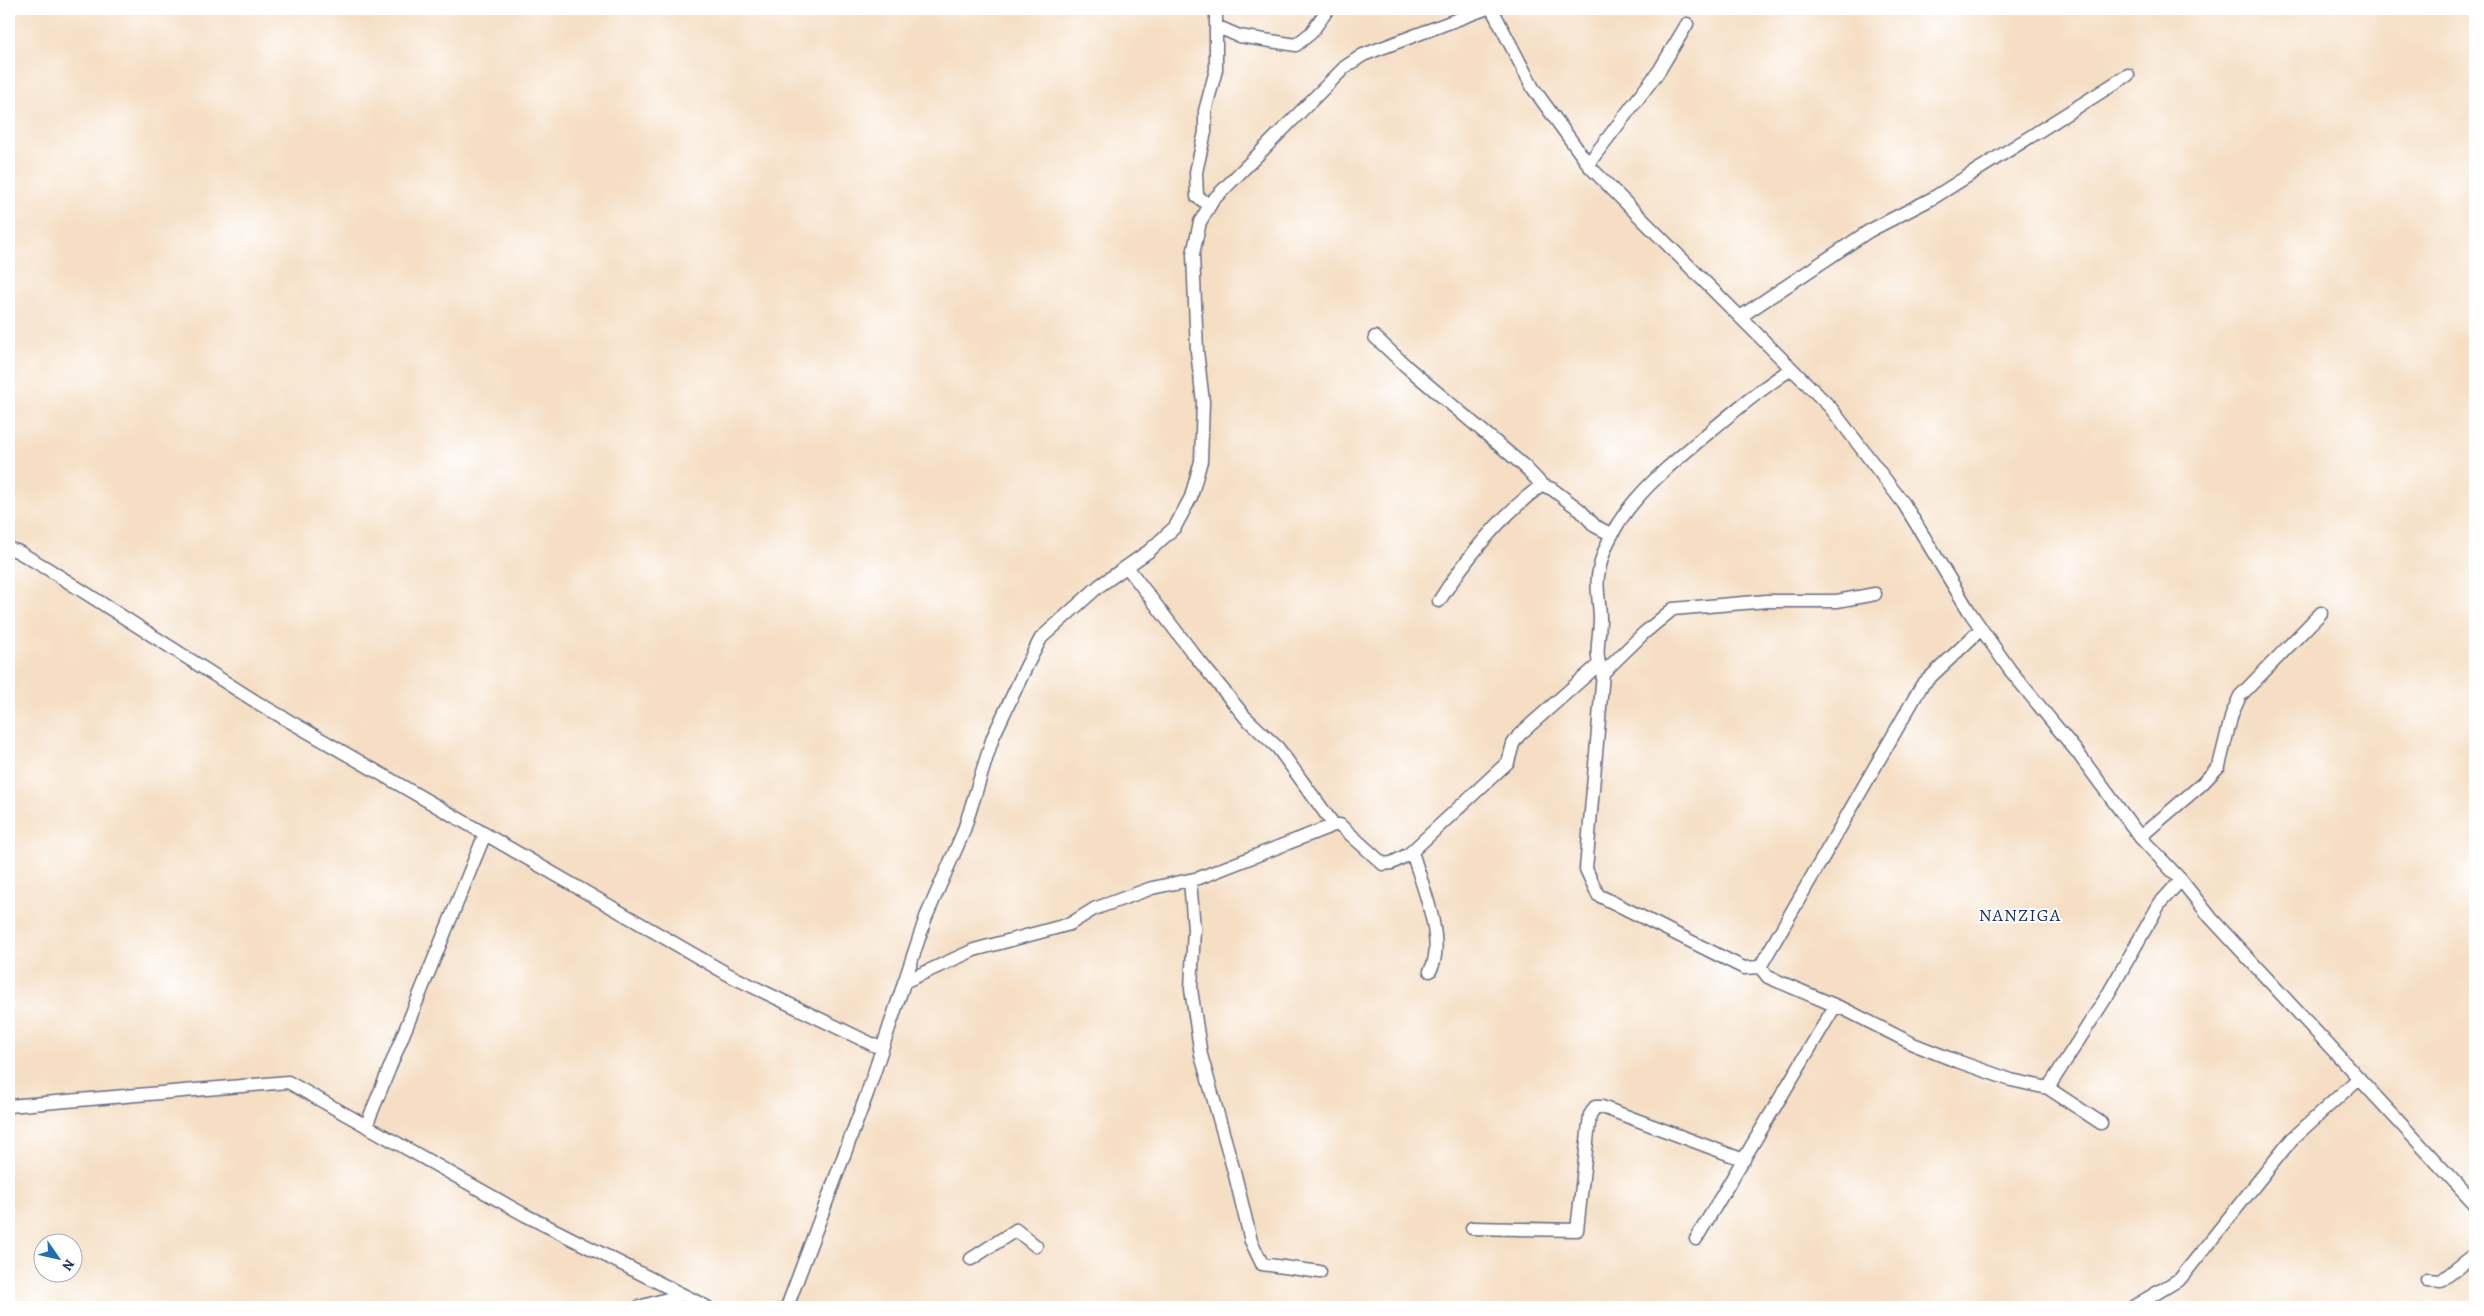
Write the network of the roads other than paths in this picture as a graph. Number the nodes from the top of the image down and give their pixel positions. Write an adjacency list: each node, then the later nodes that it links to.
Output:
1 (1216, 9): 6 (street)
2 (1328, 9): 6 (street)
3 (1485, 9): 9 (street)
4 (1492, 9): 8 (street)
5 (1687, 24): 8 (street)
6 (1216, 26): 9 (street)
7 (2128, 75): 10 (street)
8 (1588, 164): 10 (street)
9 (1210, 205): 16 (street)
10 (1740, 317): 12 (street)
11 (1375, 337): 13 (street)
12 (1791, 369): 14 (street); 20 (street)
13 (1542, 484): 14 (street); 18 (street)
14 (1612, 535): 21 (street)
15 (9, 548): 23 (street)
16 (1127, 567): 22 (street); 30 (street)
17 (1875, 594): 21 (street)
18 (1440, 601)
19 (2321, 613): 24 (street)
20 (1982, 629): 24 (street); 28 (street)
21 (1601, 669): 25 (street); 28 (street)
22 (1334, 825): 25 (street); 26 (street)
23 (485, 834): 32 (street); 37 (street)
24 (2140, 837): 27 (street)
25 (1412, 852): 29 (street)
26 (1190, 880): 30 (street); 45 (street)
27 (2181, 880): 33 (street); 34 (street)
28 (1760, 968): 31 (street)
29 (1430, 971)
30 (904, 982): 32 (street)
31 (1835, 1006): 34 (street); 38 (street)
32 (882, 1049): 50 (street)
33 (2359, 1078): 39 (street); 51 (street)
34 (2048, 1088): 36 (street)
35 (9, 1106): 37 (street)
36 (2101, 1123)
37 (366, 1126): 47 (street)
38 (1744, 1160): 40 (street); 41 (street)
39 (2475, 1204)
40 (1472, 1228)
41 (1696, 1239)
42 (1036, 1246): 44 (street)
43 (2475, 1254): 46 (street)
44 (971, 1259)
45 (1320, 1272)
46 (2427, 1280)
47 (682, 1295): 48 (street); 49 (street)
48 (639, 1307)
49 (707, 1307)
50 (787, 1307)
51 (2133, 1307)

